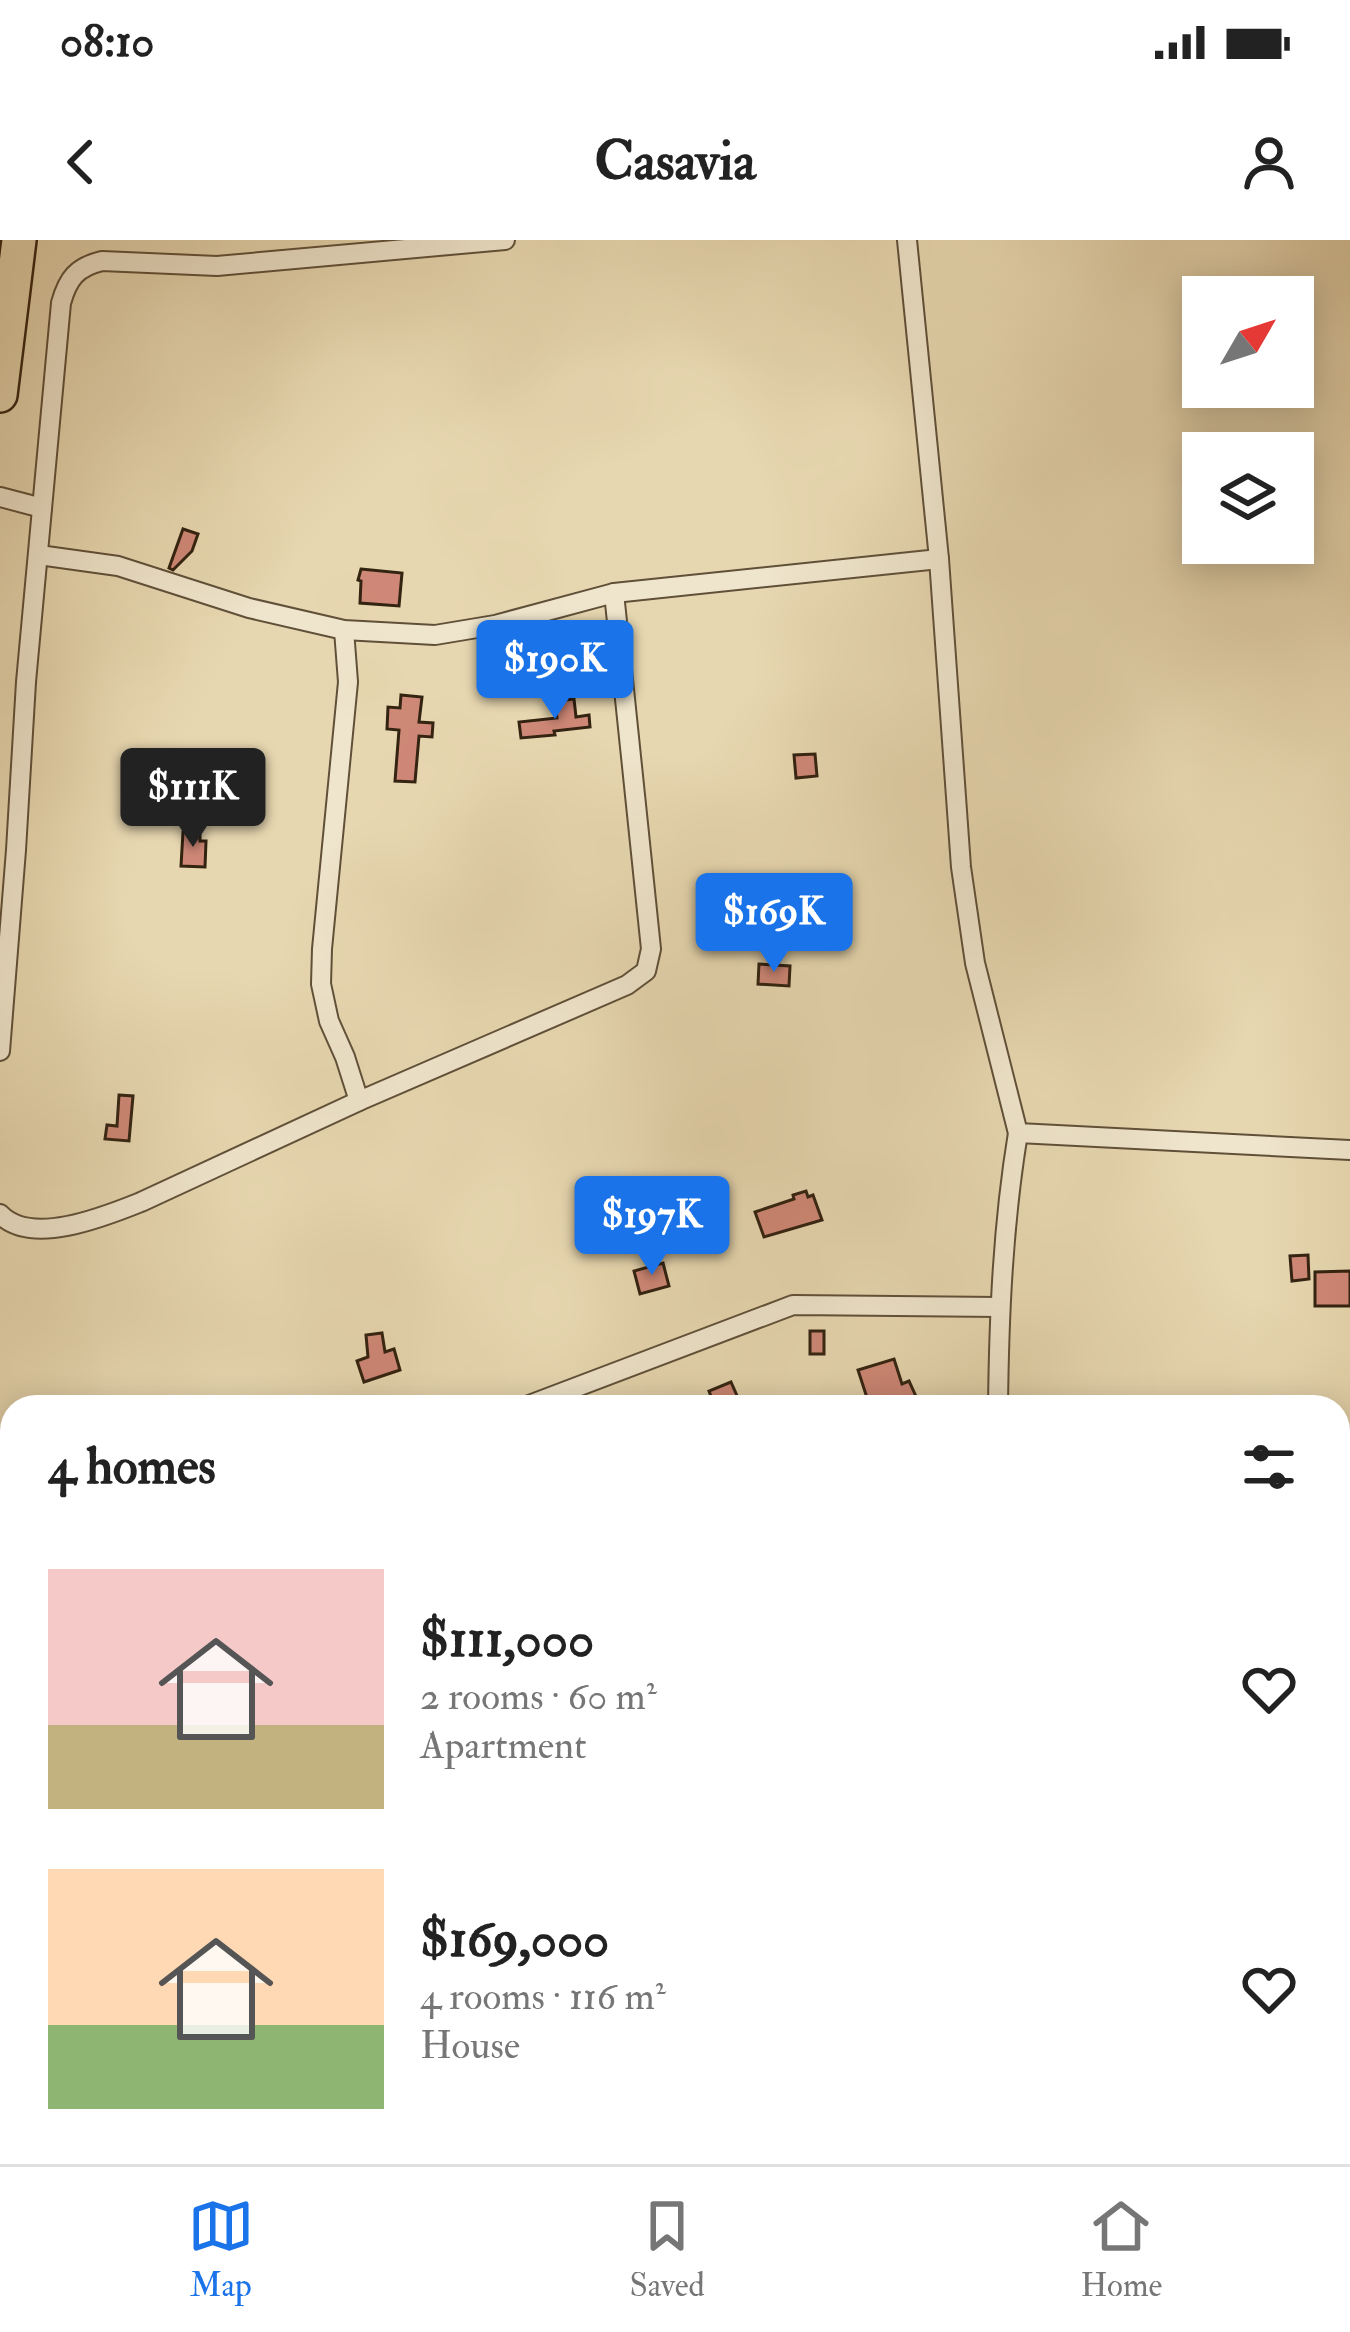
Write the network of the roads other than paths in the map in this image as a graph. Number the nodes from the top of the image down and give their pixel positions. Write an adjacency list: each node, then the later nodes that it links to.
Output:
1 (19, 240): 6 (highway)
2 (268, 240): 5 (street)
3 (505, 240): 5 (street)
4 (908, 240): 10 (street)
5 (265, 262): 8 (street)
6 (0, 395)
7 (0, 497): 8 (street)
8 (42, 508): 9 (street)
9 (39, 555): 12 (street); 13 (street)
10 (939, 559): 11 (street); 15 (street)
11 (614, 592): 12 (street); 14 (street)
12 (344, 631): 14 (street)
13 (0, 1051)
14 (358, 1101): 17 (street)
15 (1018, 1133): 16 (street); 18 (street)
16 (1350, 1150)
17 (0, 1214)
18 (999, 1307): 19 (street); 20 (street)
19 (556, 1395)
20 (998, 1395)

